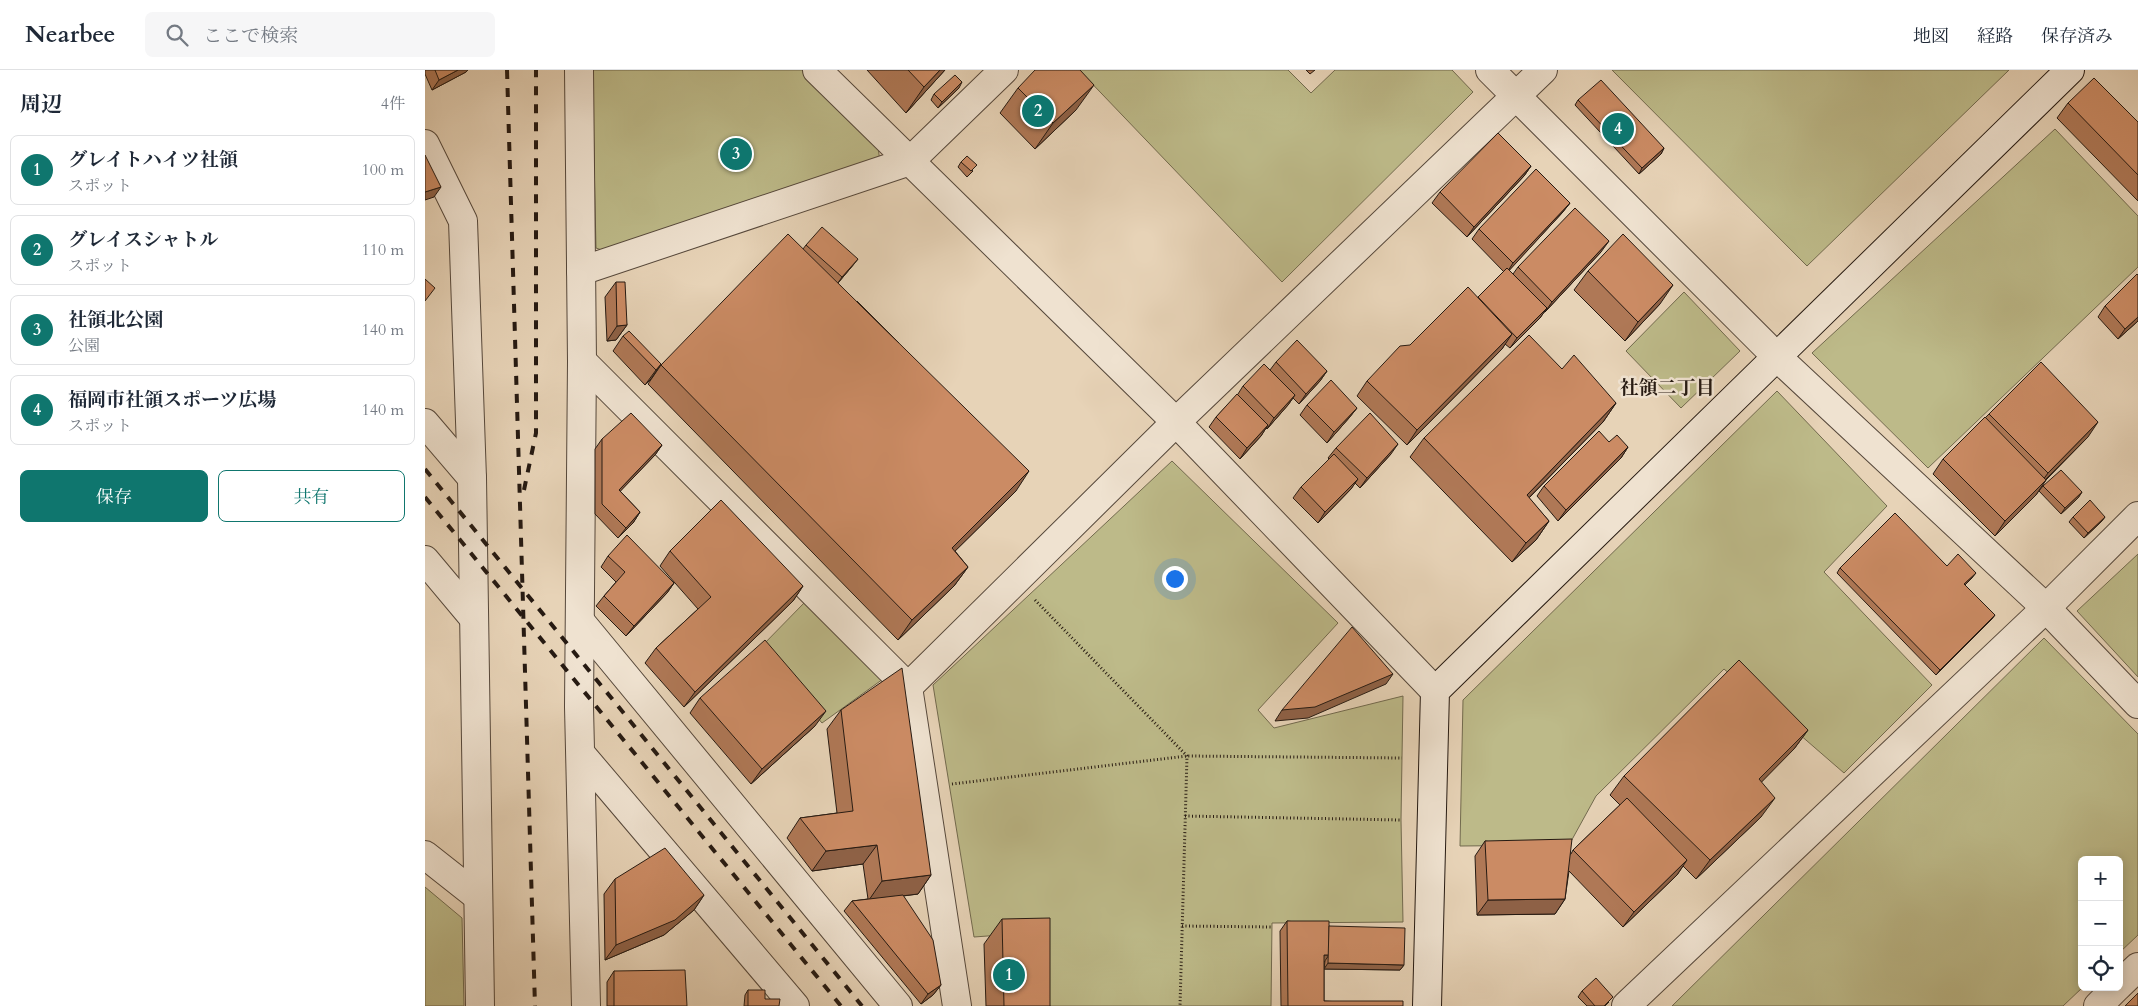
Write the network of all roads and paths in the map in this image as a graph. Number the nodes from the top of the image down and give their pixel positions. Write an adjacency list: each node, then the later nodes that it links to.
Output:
1 (579, 70): 10 (street)
2 (817, 70): 9 (street)
3 (1004, 70): 9 (street)
4 (1490, 70): 7 (street)
5 (1543, 70): 7 (street)
6 (2070, 70): 11 (street)
7 (1517, 96): 11 (street); 13 (street)
8 (425, 144): 15 (street)
9 (909, 161): 10 (street); 13 (street)
10 (581, 271): 12 (street)
11 (1776, 356): 19 (street); 23 (street)
12 (582, 361): 21 (street); 22 (street)
13 (1176, 422): 22 (street); 23 (street)
14 (425, 423): 15 (street)
15 (472, 478): 20 (street)
16 (2138, 516): 19 (street)
17 (425, 560): 20 (street)
18 (1030, 594): 26 (path)
19 (2046, 608): 24 (street); 45 (street)
20 (472, 616): 32 (street)
21 (579, 621): 25 (street); 41 (street)
22 (907, 687): 42 (street)
23 (1435, 691): 44 (street)
24 (2138, 704)
25 (581, 754): 39 (street); 40 (street)
26 (1187, 756): 27 (path); 28 (path); 29 (path)
27 (1402, 758)
28 (949, 784)
29 (1185, 816): 30 (path); 33 (path)
30 (1401, 820)
31 (425, 855): 32 (street)
32 (477, 896): 38 (street)
33 (1182, 926): 34 (path); 43 (path)
34 (1272, 927)
35 (2138, 967): 36 (street)
36 (2123, 981)
37 (2113, 991): 46 (street)
38 (479, 1006)
39 (586, 1006)
40 (795, 1006)
41 (898, 1006)
42 (957, 1006)
43 (1180, 1006)
44 (1427, 1006)
45 (1626, 1006)
46 (2098, 1006)

